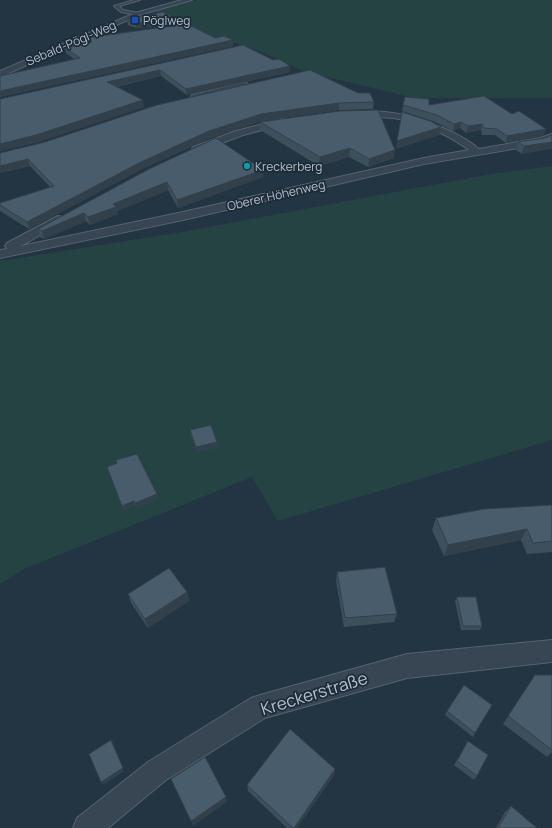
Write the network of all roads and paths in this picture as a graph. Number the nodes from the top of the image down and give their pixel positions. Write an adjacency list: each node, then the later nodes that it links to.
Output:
1 (138, 0): 3 (lane)
2 (189, 0): 3 (street, Sebald-Pögl-Weg)
3 (137, 14): 4 (street, Sebald-Pögl-Weg)
4 (88, 36): 5 (street); 6 (street, Sebald-Pögl-Weg)
5 (105, 36)
6 (0, 74)
7 (256, 83): 8 (street)
8 (183, 100)
9 (346, 114): 12 (street)
10 (294, 120): 13 (street)
11 (552, 137): 12 (street, Oberer Höhenweg)
12 (477, 152): 16 (street, Oberer Höhenweg)
13 (187, 154)
14 (65, 217): 15 (street)
15 (0, 251)
16 (0, 254)
17 (552, 651): 18 (street, Kreckerstraße)
18 (87, 828)

